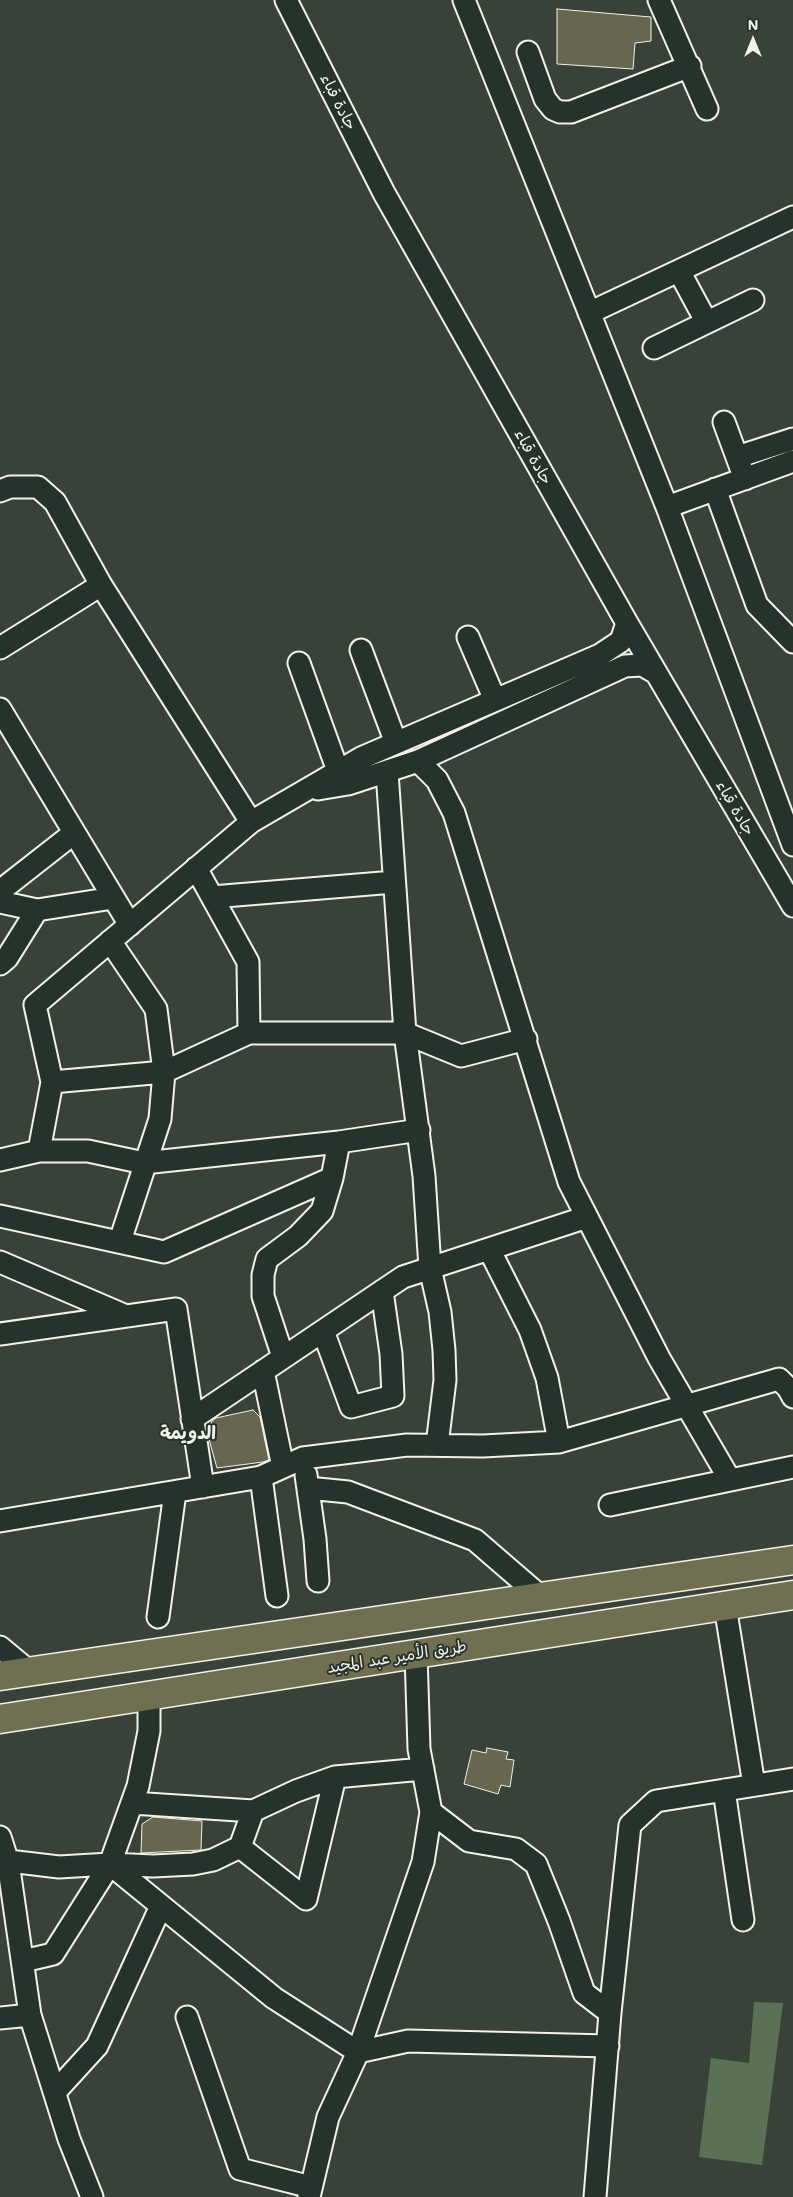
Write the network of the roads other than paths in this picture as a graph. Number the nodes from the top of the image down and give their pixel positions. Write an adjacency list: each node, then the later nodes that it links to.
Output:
1 (286, 0): 22 (street, جادة قباء)
2 (464, 0): 10 (street)
3 (659, 0): 5 (street)
4 (528, 52): 5 (street)
5 (690, 66): 6 (street)
6 (707, 109)
7 (793, 217): 8 (street)
8 (679, 270): 10 (street); 11 (street)
9 (753, 300): 11 (street)
10 (589, 313): 20 (street)
11 (706, 321): 12 (street)
12 (654, 348)
13 (724, 422): 15 (street)
14 (793, 439): 15 (street)
15 (737, 457): 17 (street)
16 (793, 461): 17 (street)
17 (745, 479): 18 (street)
18 (715, 489): 20 (street); 24 (street)
19 (0, 491): 21 (street)
20 (667, 507): 38 (street)
21 (102, 586): 25 (street); 36 (street)
22 (627, 623): 28 (street, جادة قباء); 29 (street)
23 (468, 637): 29 (street)
24 (793, 642)
25 (0, 648)
26 (361, 650): 31 (street)
27 (299, 663): 33 (street)
28 (656, 673): 32 (street); 45 (street, جادة قباء)
29 (495, 700): 31 (street)
30 (0, 709): 37 (street)
31 (396, 743): 33 (street)
32 (418, 761): 34 (street); 52 (street)
33 (338, 772): 35 (street)
34 (387, 772): 35 (street); 40 (street)
35 (305, 791): 36 (street)
36 (251, 822): 39 (street)
37 (74, 833): 41 (street); 43 (street)
38 (793, 845)
39 (196, 868): 42 (street); 47 (street)
40 (394, 882): 42 (street); 51 (street)
41 (0, 891)
42 (212, 897): 50 (street)
43 (113, 898): 46 (street); 47 (street)
44 (0, 902): 46 (street)
45 (793, 906)
46 (36, 910): 49 (street)
47 (130, 925): 48 (street)
48 (110, 942): 53 (street); 54 (street)
49 (0, 964)
50 (249, 1033): 51 (street); 53 (street)
51 (405, 1033): 52 (street); 55 (street)
52 (526, 1039): 62 (street)
53 (164, 1072): 54 (street); 59 (street)
54 (52, 1082): 57 (street)
55 (419, 1130): 56 (street); 66 (street)
56 (339, 1142): 59 (street); 60 (street)
57 (39, 1151): 58 (street); 59 (street)
58 (0, 1160)
59 (144, 1163): 63 (street)
60 (332, 1178): 63 (street); 71 (street)
61 (0, 1216): 63 (street)
62 (587, 1217): 64 (street); 74 (street)
63 (120, 1241)
64 (489, 1249): 66 (street); 76 (street)
65 (0, 1262): 68 (street)
66 (430, 1268): 67 (street); 77 (street)
67 (382, 1291): 69 (street); 69 (street)
68 (127, 1317): 70 (street); 75 (street)
69 (322, 1331): 71 (street)
70 (0, 1334)
71 (283, 1357): 72 (street)
72 (263, 1371): 75 (street); 79 (street)
73 (793, 1397): 74 (street)
74 (687, 1406): 76 (street); 82 (street)
75 (192, 1419): 83 (street)
76 (558, 1442): 77 (street)
77 (437, 1446): 78 (street)
78 (303, 1458): 79 (street); 84 (street)
79 (283, 1467): 81 (street)
80 (793, 1468): 82 (street)
81 (261, 1477): 83 (street); 92 (street)
82 (730, 1480): 86 (street)
83 (203, 1487): 85 (street)
84 (308, 1488): 89 (street); 93 (street)
85 (175, 1492): 87 (street); 95 (street)
86 (610, 1505)
87 (0, 1521)
88 (793, 1560): 90 (main road)
89 (318, 1581)
90 (624, 1585): 93 (main road); 96 (main road)
91 (793, 1595): 94 (main road, طريق الأمير عبد المجيد)
92 (277, 1596)
93 (541, 1597): 99 (main road)
94 (724, 1606): 96 (main road, طريق الأمير عبد المجيد); 106 (street)
95 (158, 1617)
96 (629, 1620): 98 (main road, طريق الأمير عبد المجيد)
97 (0, 1647): 99 (street)
98 (416, 1654): 101 (main road, طريق الأمير عبد المجيد); 103 (street)
99 (30, 1672): 100 (main road)
100 (0, 1676)
101 (149, 1696): 102 (main road, طريق الأمير عبد المجيد); 108 (street)
102 (0, 1719)
103 (423, 1769): 104 (street); 110 (street)
104 (335, 1777): 109 (street); 112 (street)
105 (793, 1779): 106 (street)
106 (754, 1785): 107 (street)
107 (724, 1790): 116 (street); 118 (street)
108 (132, 1803): 109 (street); 114 (street)
109 (253, 1811): 112 (street)
110 (431, 1812): 118 (street); 123 (street)
111 (0, 1837): 113 (street)
112 (240, 1846): 114 (street)
113 (3, 1864): 114 (street); 117 (street)
114 (110, 1864): 115 (street); 117 (street)
115 (161, 1906): 123 (street); 124 (street)
116 (744, 1920)
117 (23, 1961): 119 (street)
118 (610, 2013): 122 (street)
119 (30, 2015): 121 (street); 124 (street)
120 (187, 2016): 125 (street)
121 (0, 2018)
122 (608, 2046): 123 (street); 127 (street)
123 (358, 2052): 125 (street)
124 (55, 2092): 126 (street)
125 (310, 2192)
126 (92, 2197)
127 (595, 2197)

